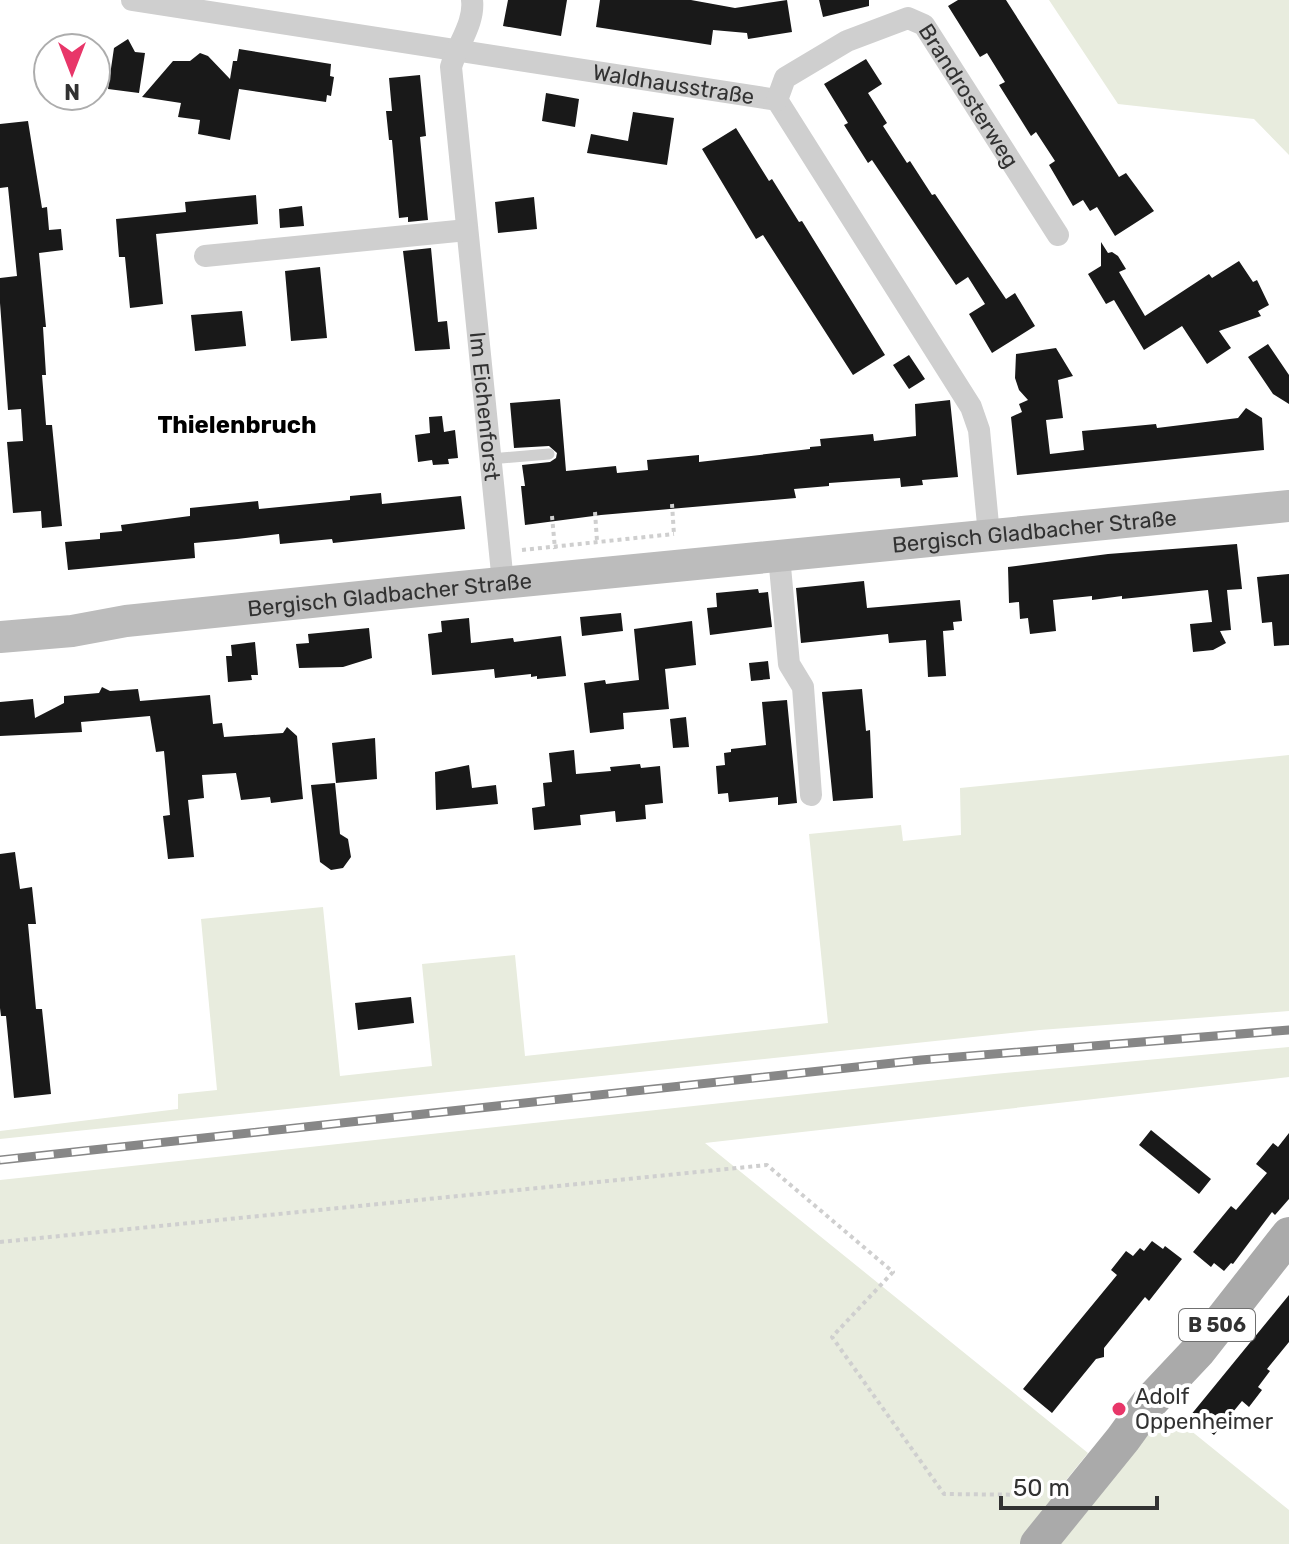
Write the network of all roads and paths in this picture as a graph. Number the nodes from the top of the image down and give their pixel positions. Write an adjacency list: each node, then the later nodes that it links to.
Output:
1 (132, 0): 3 (street, Waldhausstraße)
2 (472, 0): 3 (street, Im Eichenforst)
3 (455, 50): 4 (street, Waldhausstraße); 5 (street, Im Eichenforst)
4 (777, 100): 6 (street, Brandrosterweg); 14 (street, Waldhausstraße)
5 (467, 230): 7 (street); 9 (street, Im Eichenforst)
6 (1058, 235)
7 (205, 256)
8 (549, 454): 9 (lane)
9 (490, 459): 18 (street, Im Eichenforst)
10 (672, 504): 15 (path)
11 (1289, 506): 14 (main road, Bergisch Gladbacher Straße)
12 (595, 512): 15 (path)
13 (552, 516): 16 (path)
14 (989, 535): 17 (main road, Bergisch Gladbacher Straße)
15 (597, 542): 16 (path)
16 (555, 546): 18 (path)
17 (779, 556): 18 (main road, Bergisch Gladbacher Straße); 20 (street)
18 (501, 568): 19 (main road, Bergisch Gladbacher Straße)
19 (0, 637)
20 (811, 795)
21 (1289, 1235): 23 (main road, B 506)
22 (0, 1242): 23 (path)
23 (1078, 1495): 24 (main road, B 506)
24 (1038, 1544)

